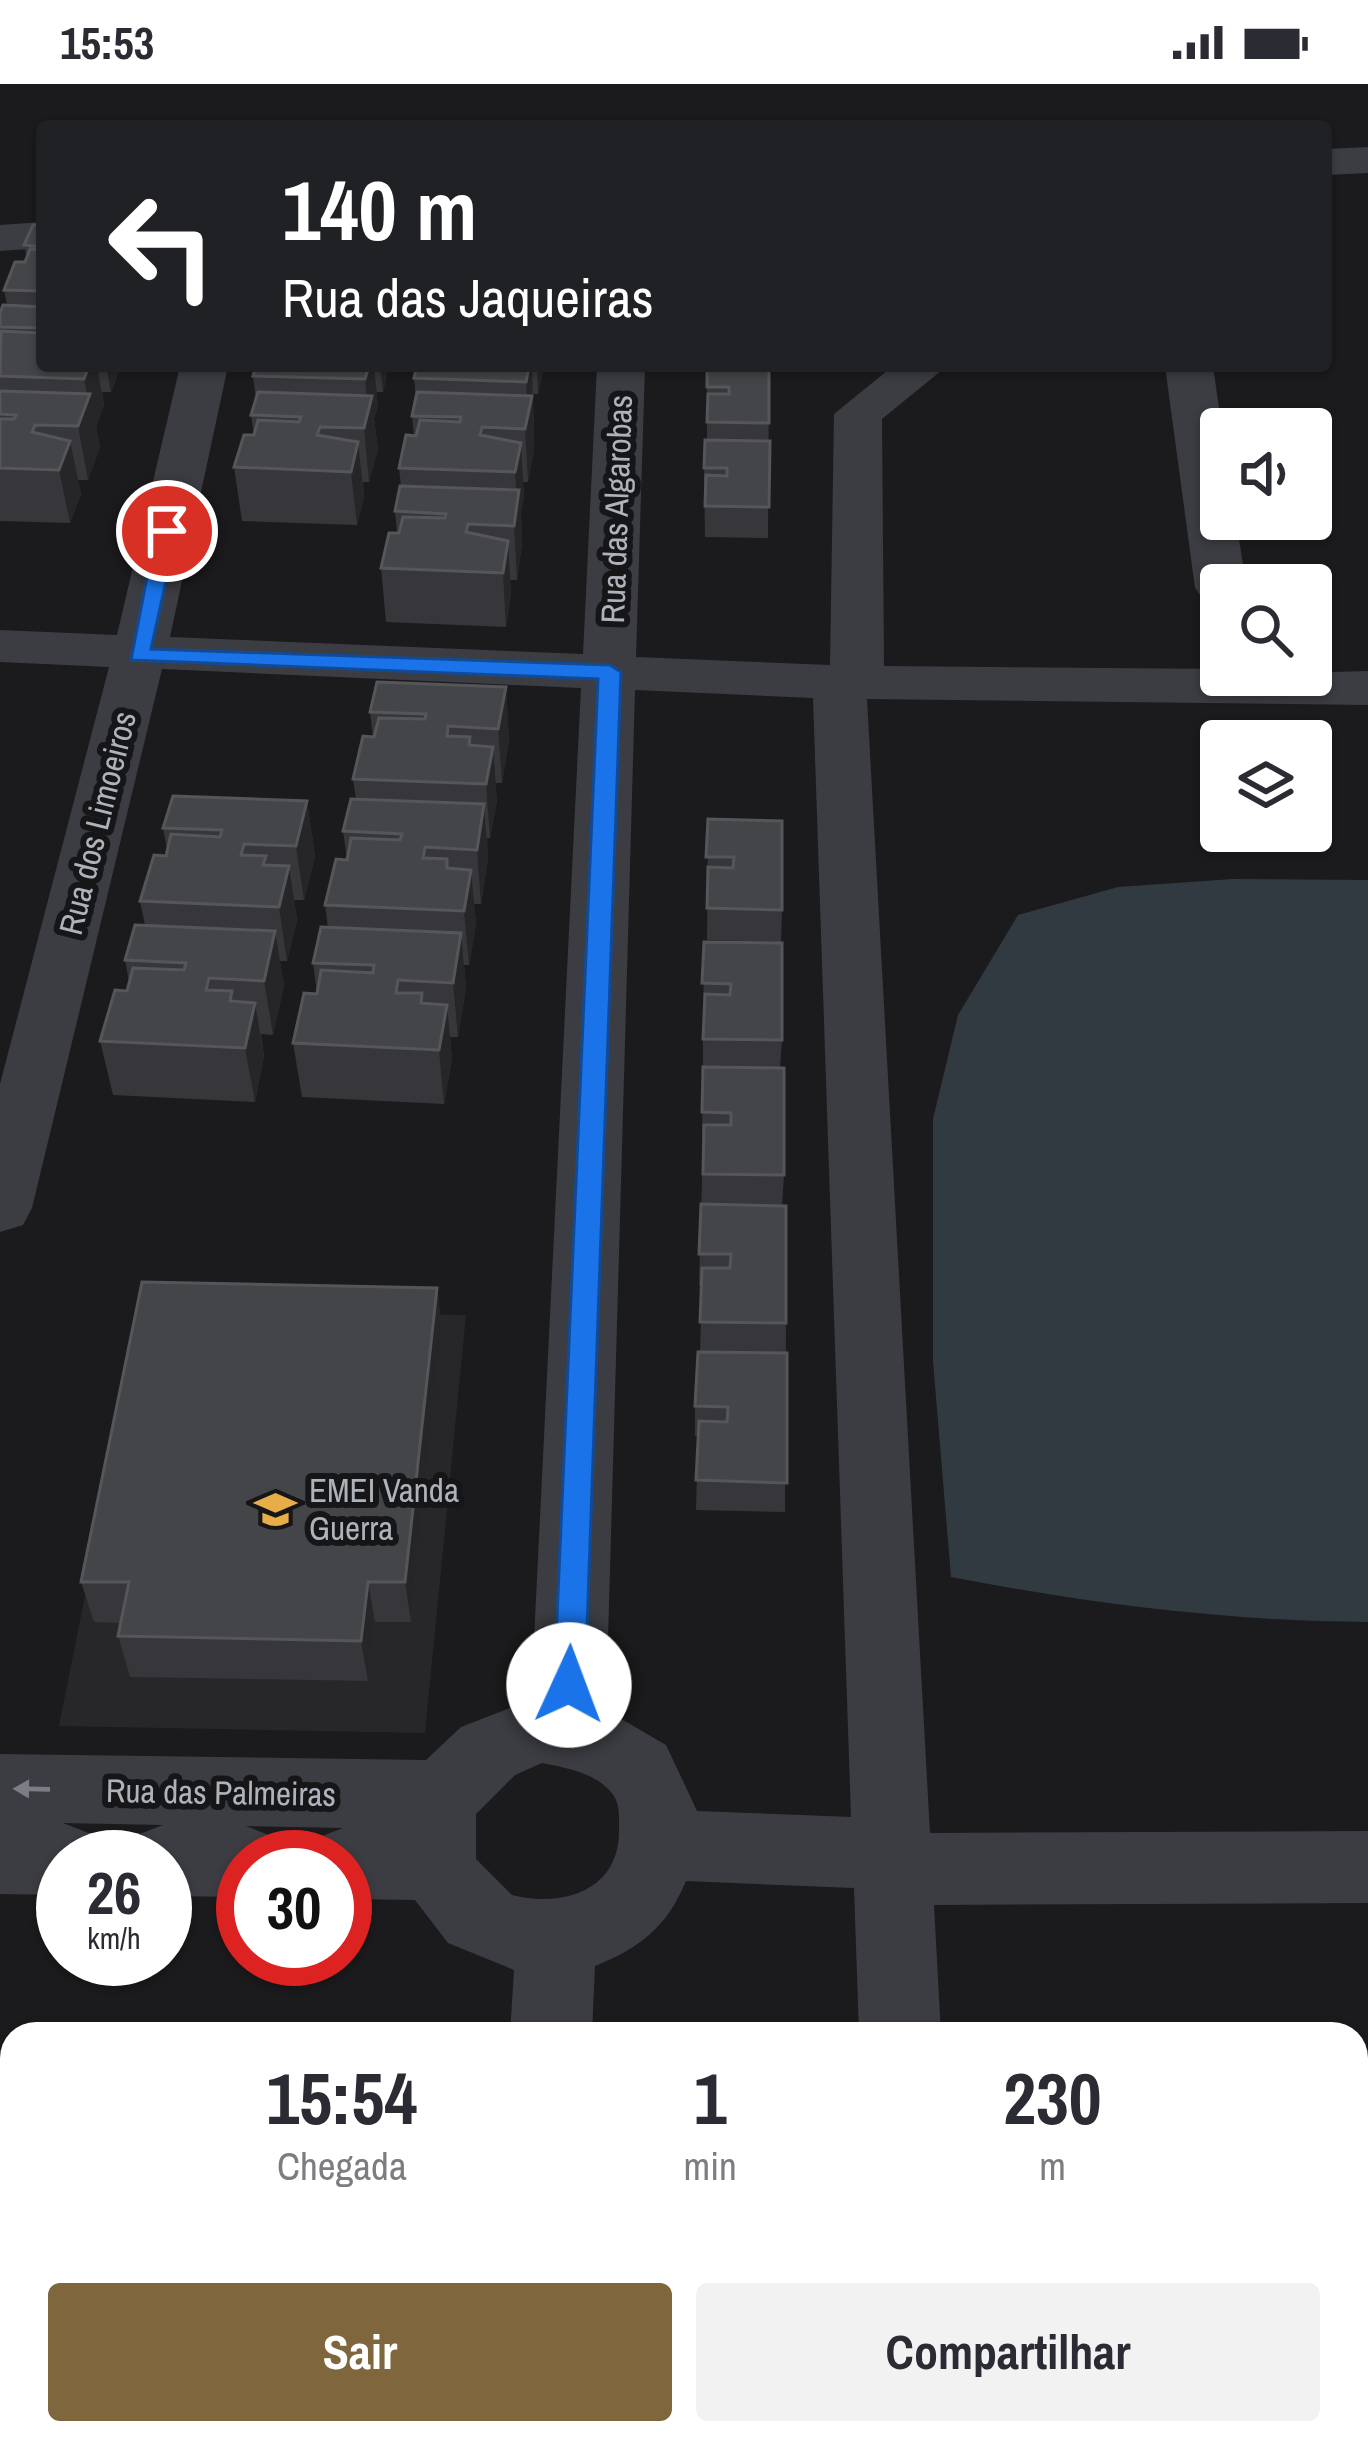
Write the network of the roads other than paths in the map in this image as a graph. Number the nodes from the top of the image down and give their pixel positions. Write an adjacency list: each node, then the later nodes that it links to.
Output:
1 (1368, 160): 2 (street)
2 (1332, 162)
3 (1368, 188): 4 (street)
4 (1332, 190)
5 (36, 236): 6 (street)
6 (0, 238)
7 (203, 372): 13 (street, Rua dos Limoeiros)
8 (621, 372): 14 (street, Rua das Algarobas)
9 (915, 372): 16 (street)
10 (1190, 372): 11 (street)
11 (1218, 564)
12 (0, 646): 13 (street)
13 (139, 655): 14 (street); 19 (street, Rua dos Limoeiros)
14 (610, 672): 16 (street); 20 (street, Rua das Algarobas)
15 (1200, 681): 16 (street)
16 (848, 682): 27 (street)
17 (1332, 686): 18 (street)
18 (1368, 688)
19 (0, 1208)
20 (567, 1731): 22 (street); 23 (street)
21 (0, 1788): 22 (street, Rua das Palmeiras, one-way to 21)
22 (440, 1829): 24 (street, Rua das Palmeiras); 29 (street)
23 (662, 1845): 27 (street); 29 (street)
24 (372, 1853)
25 (0, 1858): 26 (street)
26 (36, 1859)
27 (893, 1861): 28 (street); 31 (street)
28 (1368, 1867)
29 (556, 1938): 30 (street)
30 (552, 2022)
31 (900, 2022)

